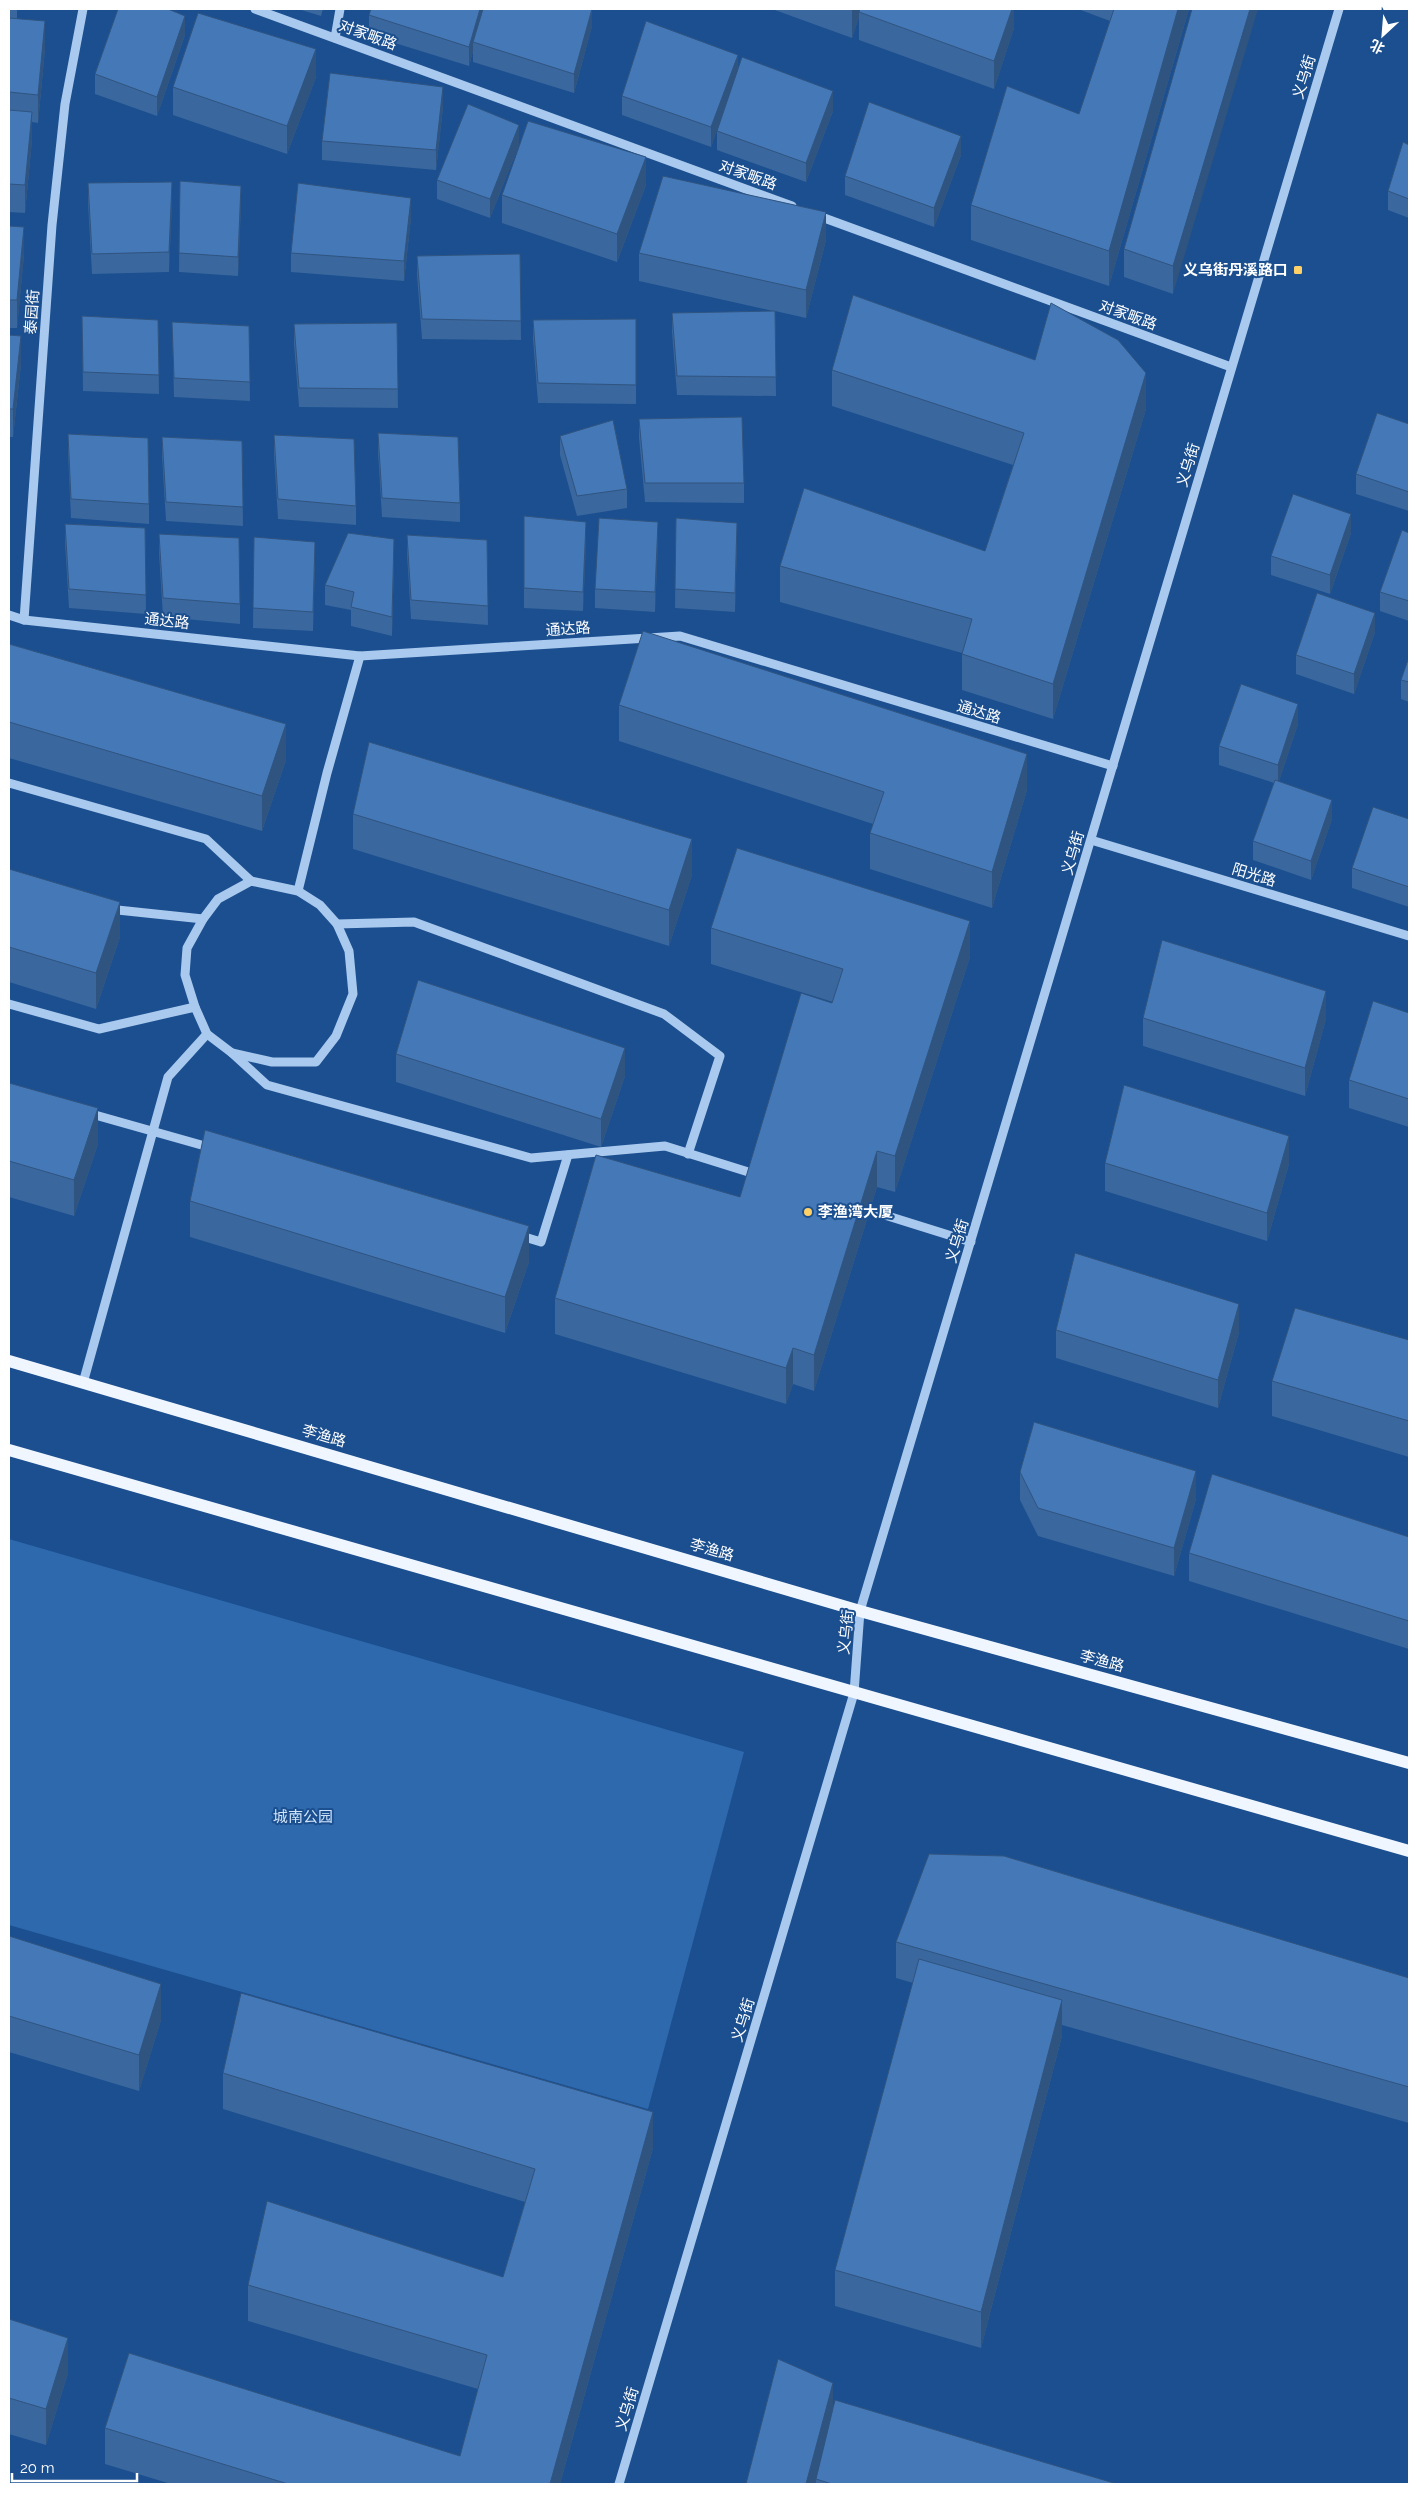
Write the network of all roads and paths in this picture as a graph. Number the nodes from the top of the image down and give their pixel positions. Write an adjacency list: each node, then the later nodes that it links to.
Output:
1 (82, 9): 10 (street, 泰园街)
2 (255, 9): 5 (street, 对家畈路)
3 (340, 9): 5 (street)
4 (1339, 9): 8 (street, 义乌街)
5 (335, 38): 6 (street, 对家畈路)
6 (802, 210)
7 (811, 213): 8 (street, 对家畈路)
8 (1231, 368): 12 (street, 义乌街)
9 (9, 615): 10 (street, 通达路)
10 (24, 620): 11 (street, 通达路)
11 (360, 656): 12 (street, 通达路); 16 (street)
12 (1113, 766): 14 (street, 义乌街)
13 (9, 783): 15 (street)
14 (1091, 840): 20 (street, 阳光路); 33 (street, 义乌街)
15 (251, 880): 16 (street); 18 (street)
16 (298, 891): 19 (street)
17 (94, 908): 18 (street)
18 (203, 919): 22 (street)
19 (337, 924): 24 (street); 29 (street)
20 (1409, 936)
21 (9, 1004): 22 (street)
22 (195, 1007): 23 (street)
23 (207, 1034): 24 (street); 26 (street)
24 (232, 1053): 28 (street)
25 (76, 1110): 26 (street)
26 (153, 1132): 27 (street); 35 (street)
27 (219, 1150)
28 (568, 1154): 29 (street); 32 (street)
29 (688, 1154): 30 (street)
30 (763, 1177)
31 (848, 1203): 33 (street)
32 (513, 1234)
33 (971, 1242): 37 (street, 义乌街)
34 (9, 1361): 35 (main road, 李渔路)
35 (83, 1382): 37 (main road, 李渔路)
36 (9, 1450): 38 (main road)
37 (860, 1610): 38 (street, 义乌街); 39 (main road, 李渔路)
38 (854, 1693): 40 (main road); 41 (street, 义乌街)
39 (1409, 1762)
40 (1409, 1851)
41 (619, 2484)

